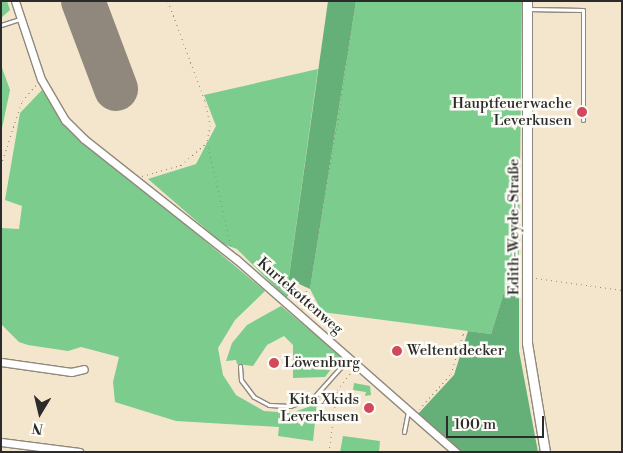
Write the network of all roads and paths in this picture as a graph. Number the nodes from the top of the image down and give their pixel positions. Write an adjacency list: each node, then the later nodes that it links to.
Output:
1 (14, 1): 5 (street, Kurtekottenweg)
2 (168, 1): 9 (path)
3 (355, 1): 15 (path)
4 (528, 5): 8 (lane); 13 (street, Edith-Weyde-Straße)
5 (20, 19): 6 (lane); 7 (street, Kurtekottenweg)
6 (1, 25)
7 (41, 79): 10 (path); 11 (street, Kurtekottenweg)
8 (583, 120)
9 (207, 142): 11 (path); 12 (path)
10 (1, 166)
11 (136, 178): 12 (street, Kurtekottenweg)
12 (236, 259): 15 (street, Kurtekottenweg)
13 (528, 276): 14 (path); 21 (path); 27 (street, Edith-Weyde-Straße)
14 (622, 290)
15 (300, 314): 16 (street, Kurtekottenweg)
16 (350, 357): 18 (street, Kurtekottenweg); 19 (lane)
17 (1, 362): 20 (street)
18 (358, 363): 21 (street, Kurtekottenweg); 25 (path)
19 (240, 366)
20 (84, 369)
21 (412, 411): 22 (lane); 26 (street, Kurtekottenweg)
22 (404, 432)
23 (1, 442): 24 (street)
24 (79, 452)
25 (329, 452)
26 (456, 452)
27 (545, 452)

